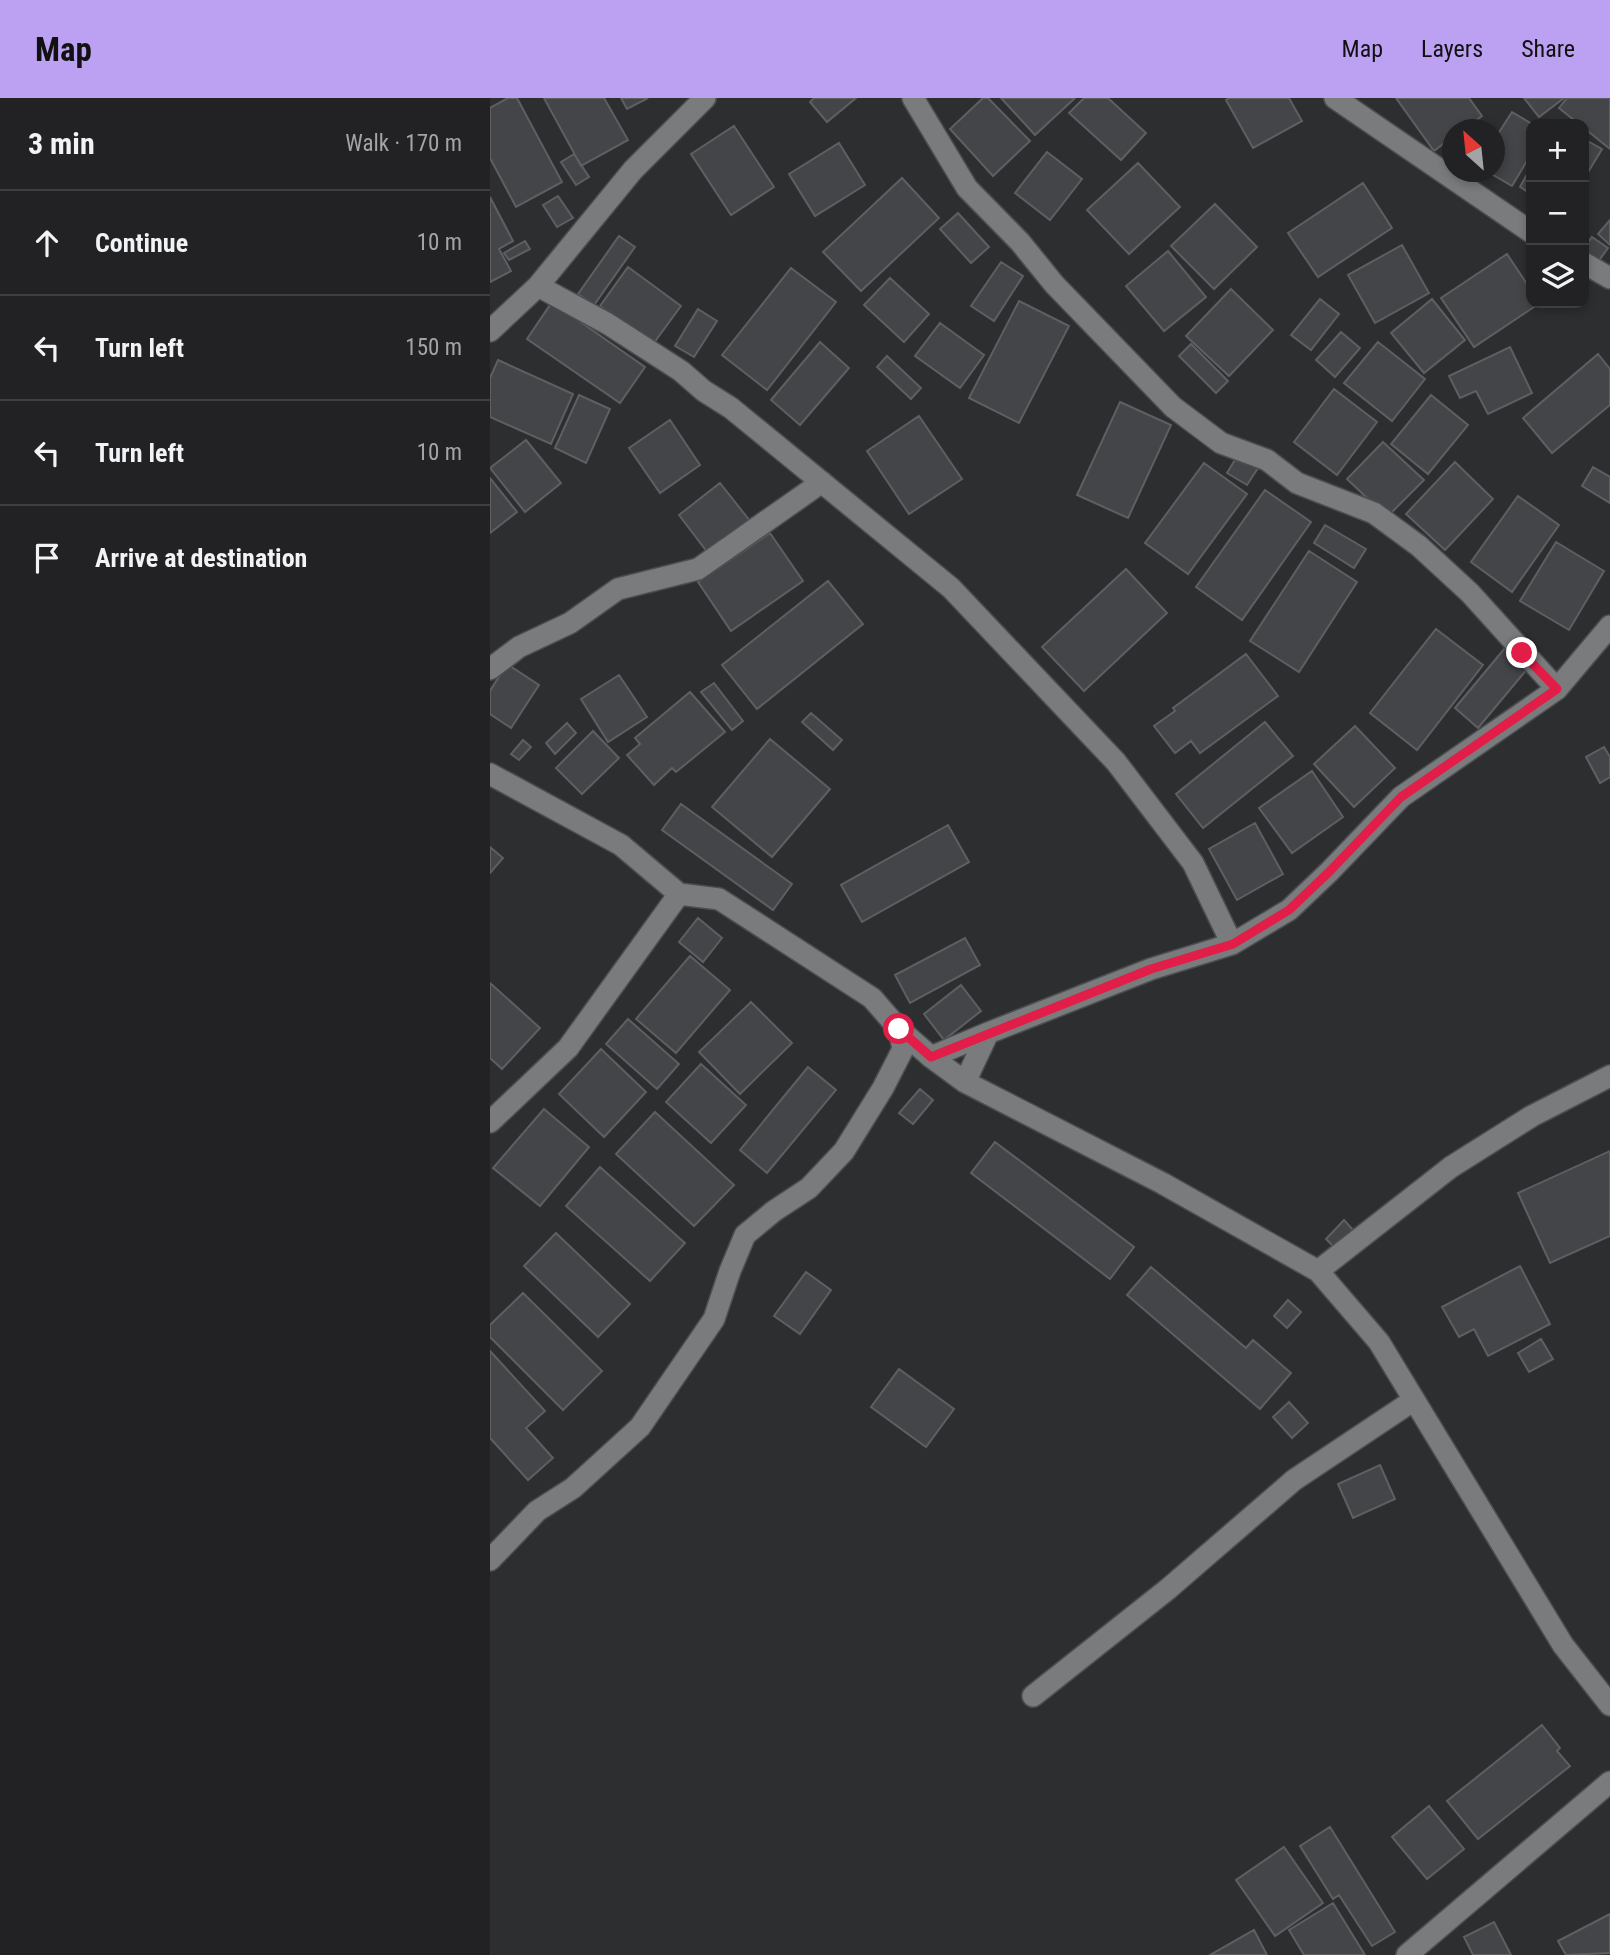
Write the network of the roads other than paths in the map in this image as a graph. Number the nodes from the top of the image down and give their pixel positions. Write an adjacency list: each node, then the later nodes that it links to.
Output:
1 (705, 98): 7 (street)
2 (913, 98): 12 (street)
3 (1335, 98): 4 (street)
4 (1526, 229)
5 (1589, 266): 6 (street)
6 (1610, 278)
7 (538, 286): 8 (street); 9 (street)
8 (490, 331)
9 (822, 482): 11 (street); 15 (street)
10 (1610, 626): 12 (street)
11 (490, 668)
12 (1557, 689): 15 (street)
13 (490, 774): 14 (street)
14 (679, 894): 16 (street); 21 (street)
15 (1233, 944): 17 (street)
16 (899, 1029): 18 (street); 24 (street)
17 (988, 1034): 18 (street); 20 (street)
18 (931, 1057): 20 (street)
19 (1610, 1076): 22 (street)
20 (965, 1082): 22 (street)
21 (490, 1122)
22 (1318, 1271): 23 (street)
23 (1414, 1400): 25 (street); 26 (street)
24 (490, 1560)
25 (1033, 1696)
26 (1610, 1705)
27 (1610, 1782): 28 (street)
28 (1407, 1955)

